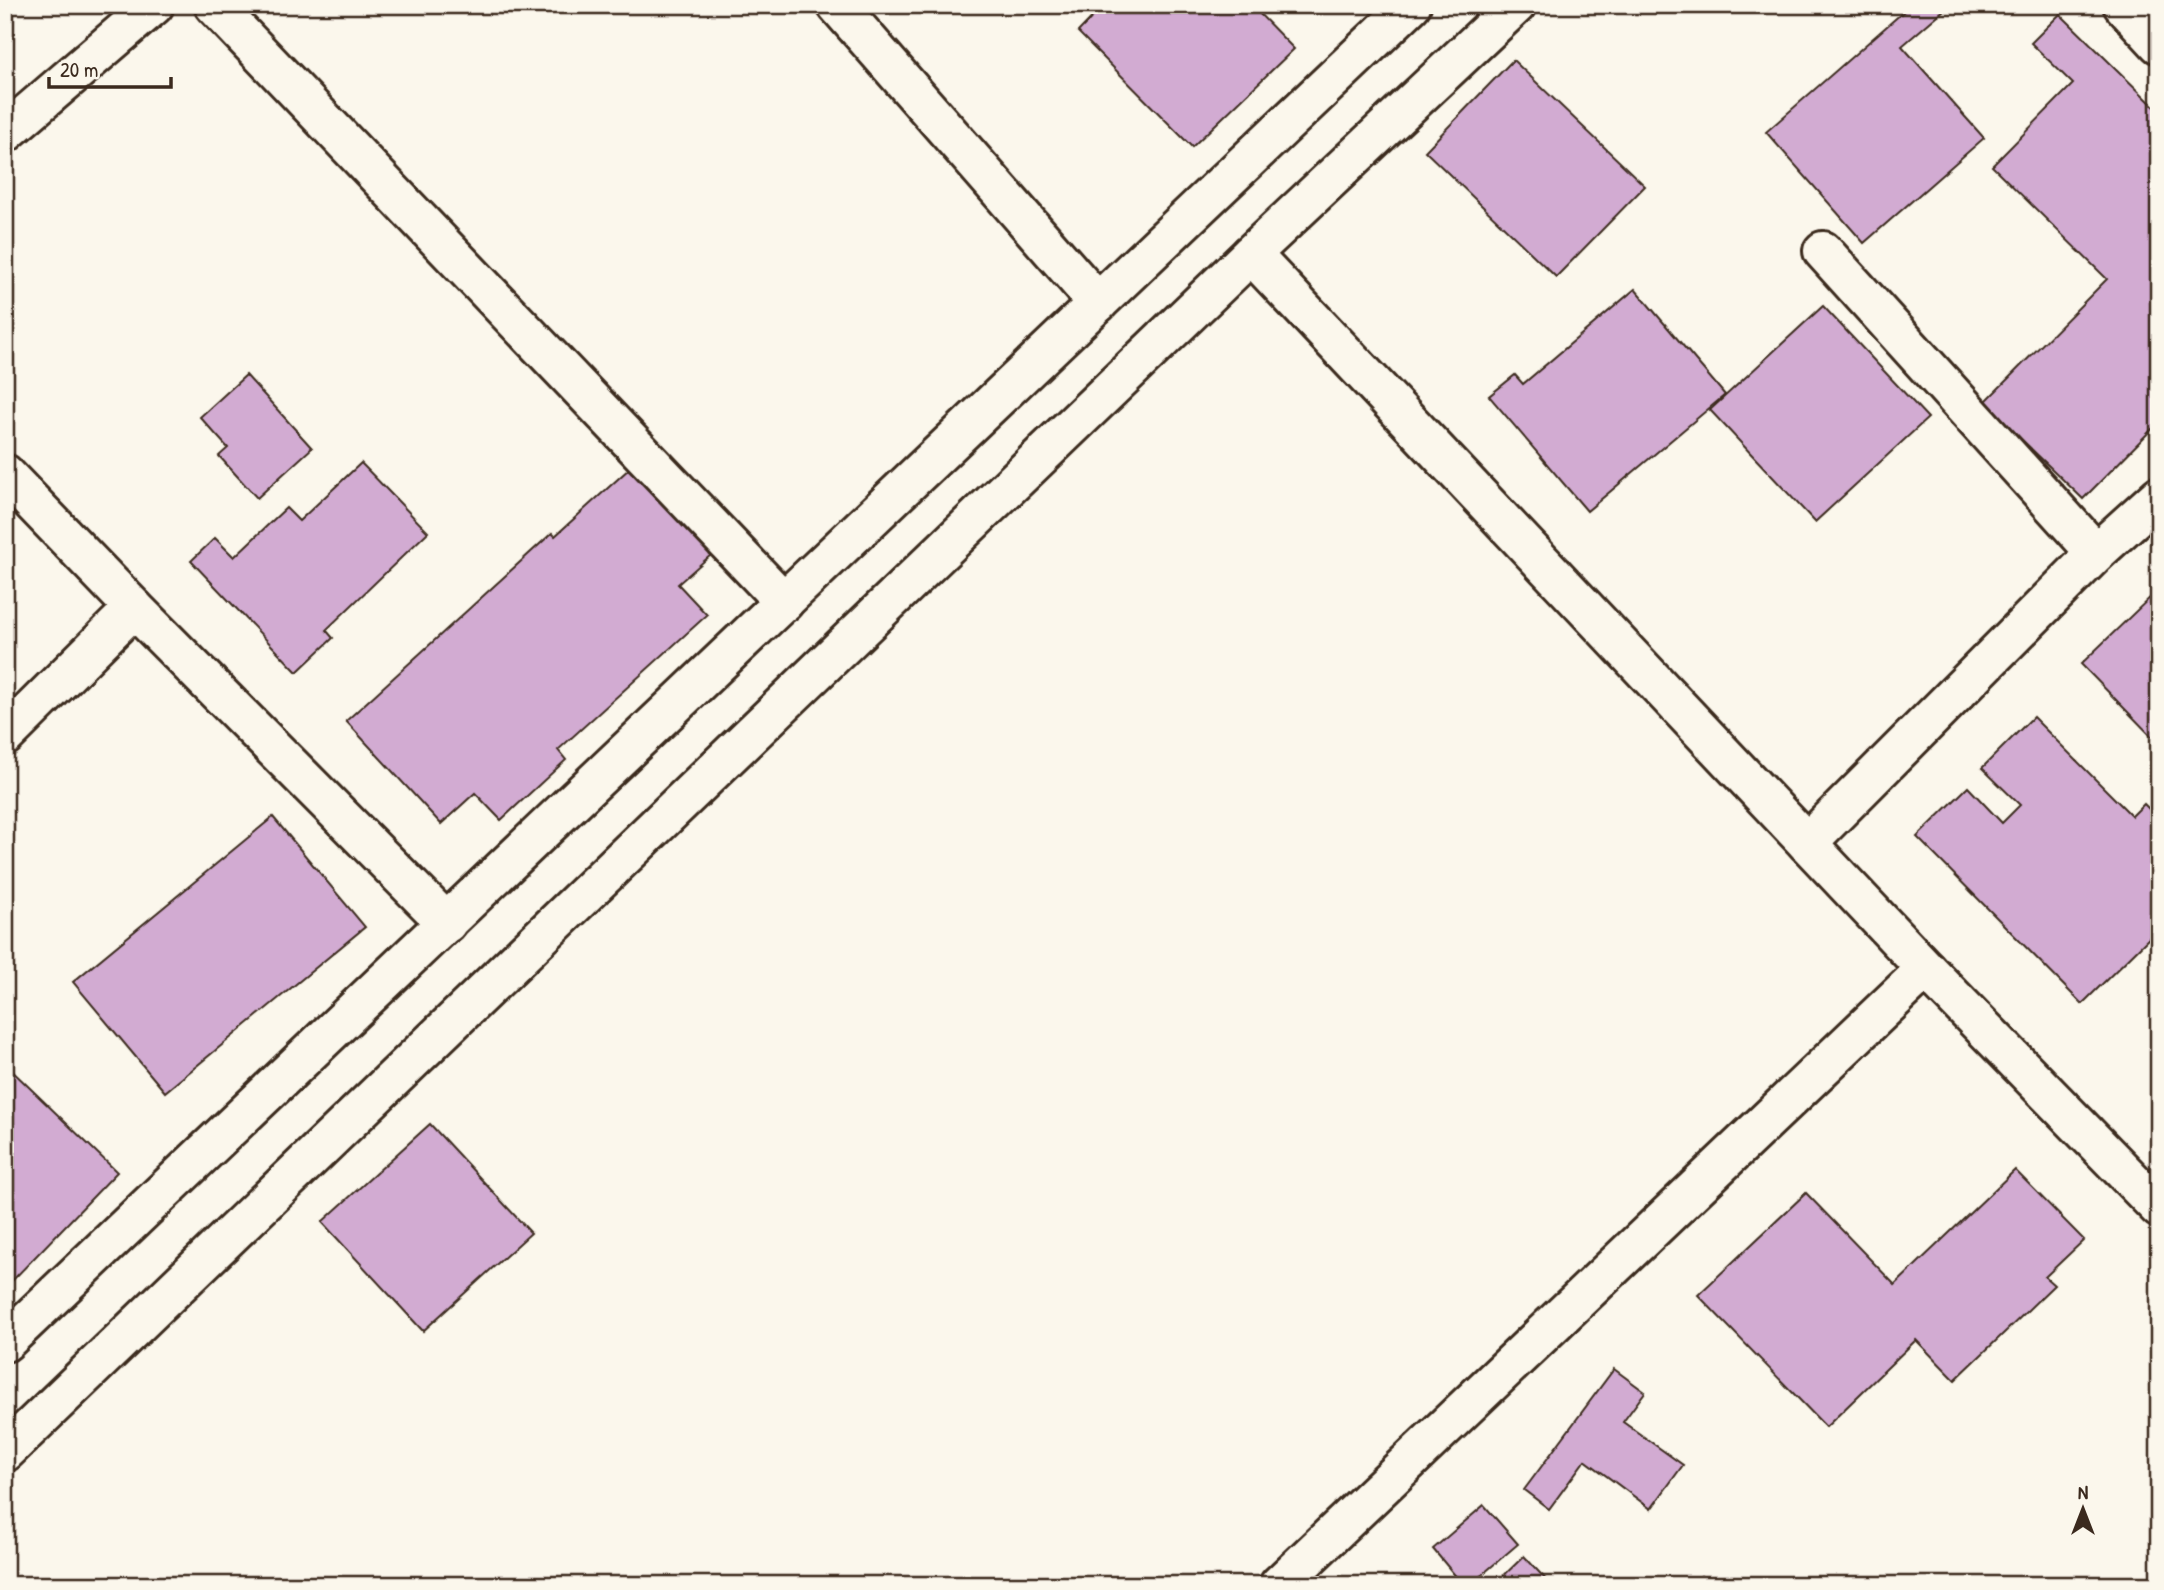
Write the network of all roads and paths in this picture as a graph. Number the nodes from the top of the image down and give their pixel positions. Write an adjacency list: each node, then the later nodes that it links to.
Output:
1 (154, 5): 8 (street)
2 (214, 5): 15 (street)
3 (837, 5): 11 (street)
4 (1411, 5): 11 (street)
5 (1516, 5): 10 (street)
6 (2123, 5): 7 (street)
7 (2159, 44)
8 (5, 133)
9 (1823, 251): 14 (street)
10 (1251, 254): 18 (street); 23 (street)
11 (1098, 303): 15 (street)
12 (5, 474): 16 (street)
13 (2159, 496): 14 (street)
14 (2096, 552): 18 (street)
15 (784, 602): 19 (street)
16 (134, 608): 17 (street); 19 (street)
17 (5, 736)
18 (1807, 844): 20 (street)
19 (447, 923): 22 (street)
20 (1926, 969): 21 (street); 24 (street)
21 (2159, 1208)
22 (5, 1342)
23 (5, 1452)
24 (1294, 1580)

